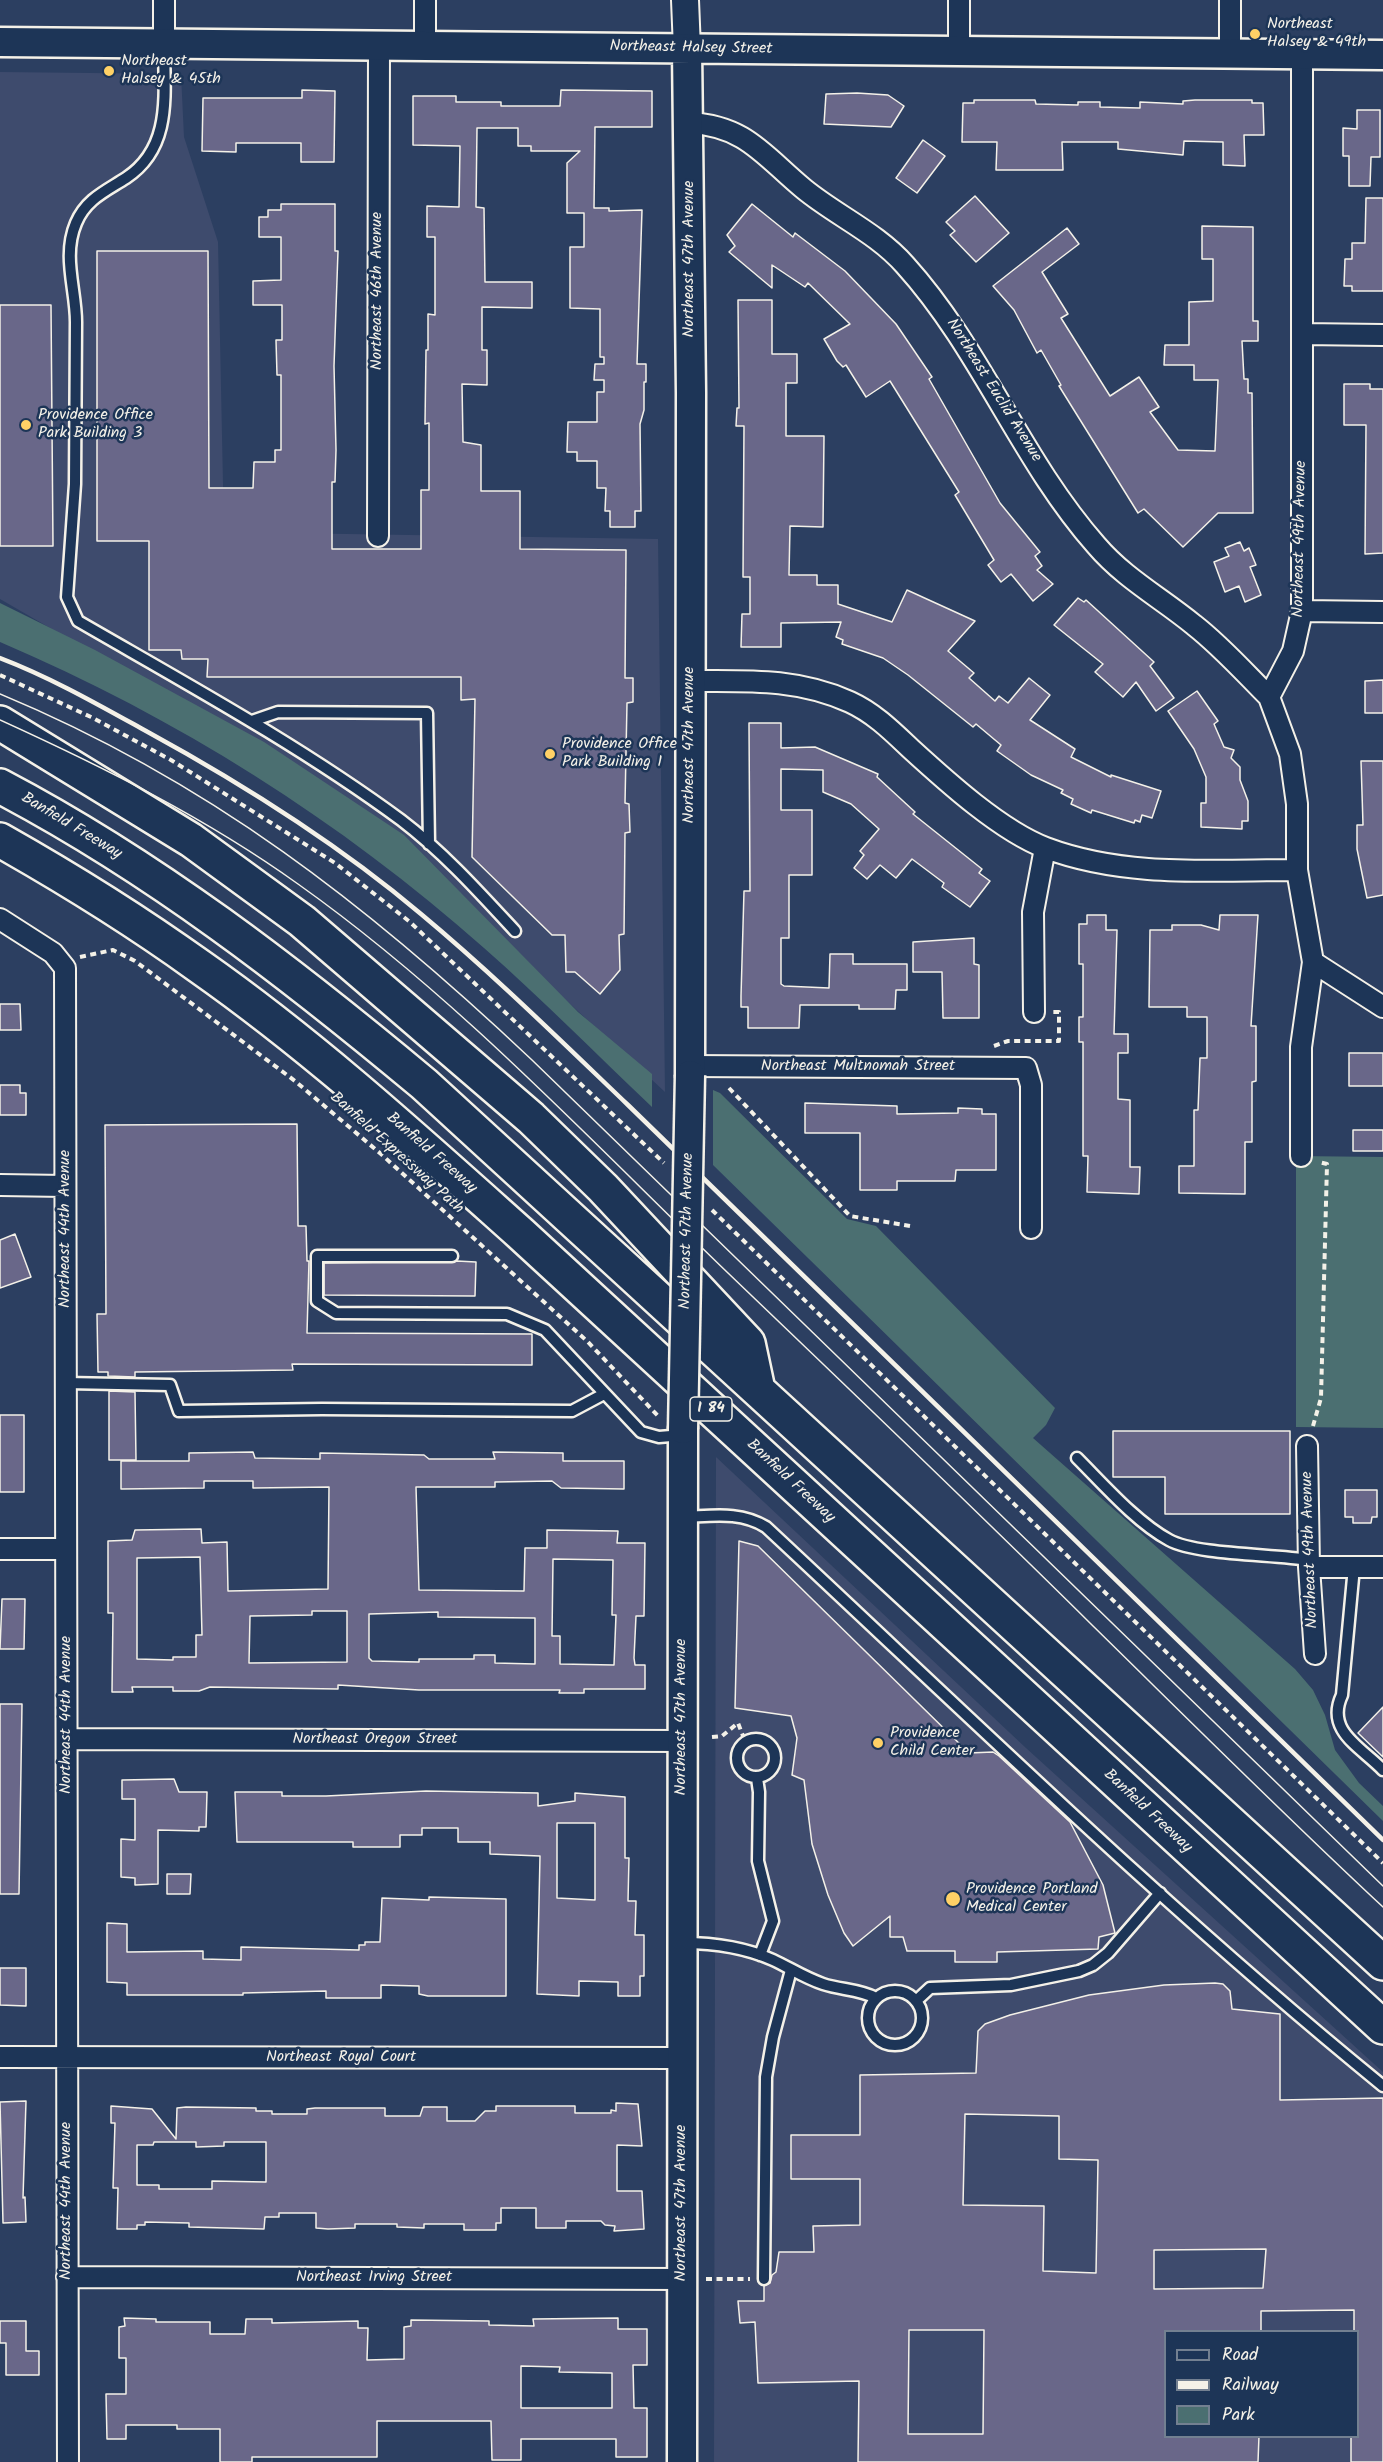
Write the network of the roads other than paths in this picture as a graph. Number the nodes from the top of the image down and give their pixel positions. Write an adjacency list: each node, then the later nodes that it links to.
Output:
1 (164, 0): 7 (street)
2 (425, 0): 9 (street)
3 (685, 0): 10 (street, Northeast 47th Avenue)
4 (959, 0): 11 (street)
5 (1230, 0): 12 (street)
6 (0, 42): 7 (main road, Northeast Halsey Street)
7 (164, 44): 8 (main road, Northeast Halsey Street); 23 (lane)
8 (379, 46): 9 (main road, Northeast Halsey Street); 18 (street, Northeast 46th Avenue)
9 (425, 46): 10 (main road, Northeast Halsey Street)
10 (687, 49): 11 (main road, Northeast Halsey Street); 15 (main road, Northeast 47th Avenue)
11 (959, 52): 12 (main road, Northeast Halsey Street)
12 (1230, 54): 13 (main road, Northeast Halsey Street)
13 (1302, 54): 14 (main road, Northeast Halsey Street); 16 (street, Northeast 49th Avenue)
14 (1383, 55)
15 (690, 123): 21 (main road, Northeast 47th Avenue); 22 (street, Northeast Euclid Avenue)
16 (1302, 334): 17 (street); 19 (street, Northeast 49th Avenue)
17 (1383, 335)
18 (378, 536)
19 (1302, 611): 20 (street); 22 (street, Northeast 49th Avenue)
20 (1383, 612)
21 (690, 681): 28 (street); 35 (main road, Northeast 47th Avenue)
22 (1269, 697): 29 (street)
23 (252, 721): 27 (lane); 27 (lane)
24 (0, 723): 42 (highway)
25 (0, 786): 42 (highway, Banfield Freeway / I 84)
26 (0, 840): 65 (highway, Banfield Freeway / I 84)
27 (429, 844): 31 (lane)
28 (1045, 848): 29 (street); 34 (street)
29 (1297, 870): 32 (street)
30 (0, 919): 38 (street, Northeast 44th Avenue)
31 (515, 931)
32 (1313, 962): 33 (street); 36 (street)
33 (1383, 1007)
34 (1034, 1012)
35 (690, 1070): 39 (street, Northeast Multnomah Street); 44 (main road, Northeast 47th Avenue, bridge)
36 (1301, 1156)
37 (0, 1185): 38 (street)
38 (65, 1186): 41 (street, Northeast 44th Avenue)
39 (1032, 1228)
40 (452, 1256): 43 (lane)
41 (66, 1383): 43 (lane); 49 (street, Northeast 44th Avenue)
42 (758, 1390): 61 (highway, Banfield Freeway / I 84)
43 (604, 1394): 44 (lane)
44 (683, 1432): 47 (main road, Northeast 47th Avenue)
45 (1307, 1446): 50 (street, Northeast 49th Avenue)
46 (1077, 1458): 50 (lane)
47 (682, 1517): 55 (main road, Northeast 47th Avenue); 58 (lane)
48 (0, 1549): 49 (street)
49 (66, 1550): 54 (street, Northeast 44th Avenue)
50 (1309, 1563): 51 (street); 53 (street, Northeast 49th Avenue)
51 (1354, 1567): 52 (street); 56 (lane)
52 (1383, 1567)
53 (1315, 1654)
54 (68, 1739): 55 (street, Northeast Oregon Street); 67 (street, Northeast 44th Avenue)
55 (682, 1741): 59 (main road, Northeast 47th Avenue)
56 (1383, 1770)
57 (757, 1778): 57 (lane); 60 (lane)
58 (1160, 1893): 64 (lane); 69 (lane)
59 (682, 1943): 60 (lane); 68 (main road, Northeast 47th Avenue)
60 (760, 1955): 62 (lane)
61 (1383, 1963)
62 (790, 1970): 63 (lane); 72 (lane)
63 (876, 1998): 64 (lane); 64 (lane)
64 (916, 2001)
65 (1383, 2026)
66 (0, 2057): 67 (street, Northeast Royal Court)
67 (66, 2057): 68 (street, Northeast Royal Court); 70 (street, Northeast 44th Avenue)
68 (682, 2058): 71 (main road, Northeast 47th Avenue)
69 (1383, 2086)
70 (67, 2277): 71 (street, Northeast Irving Street); 73 (street, Northeast 44th Avenue)
71 (682, 2279): 74 (main road, Northeast 47th Avenue)
72 (764, 2279)
73 (68, 2462)
74 (682, 2462)

